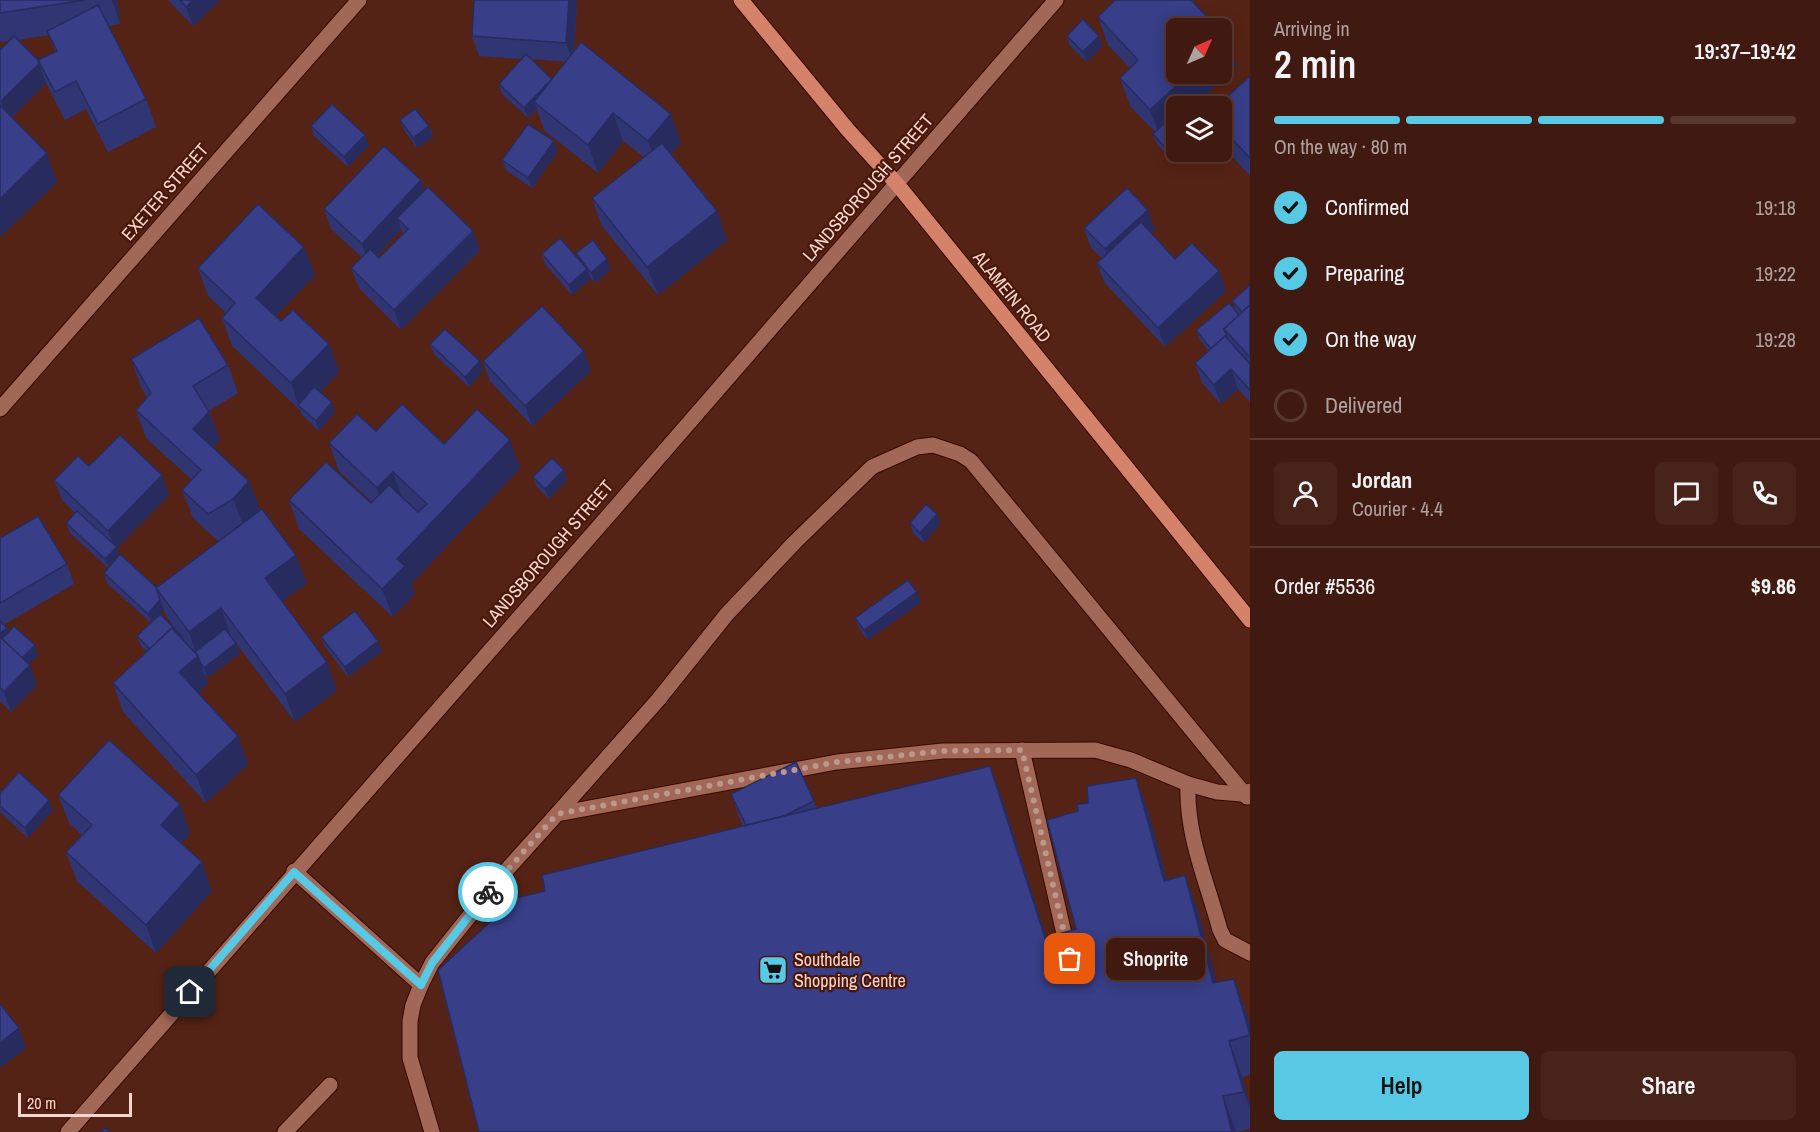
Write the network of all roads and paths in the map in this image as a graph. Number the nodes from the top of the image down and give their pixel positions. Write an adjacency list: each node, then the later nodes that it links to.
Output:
1 (358, 0): 5 (street, EXETER STREET)
2 (741, 0): 4 (main road, ALAMEIN ROAD)
3 (1056, 0): 4 (street, LANDSBOROUGH STREET)
4 (897, 184): 6 (main road, ALAMEIN ROAD); 11 (street, LANDSBOROUGH STREET)
5 (0, 409)
6 (1250, 620)
7 (1022, 750): 8 (street); 10 (street); 13 (street)
8 (1188, 784): 9 (street); 12 (street)
9 (1247, 795): 10 (street)
10 (557, 814): 14 (street)
11 (294, 872): 14 (street); 16 (street, LANDSBOROUGH STREET)
12 (1250, 953)
13 (1070, 959)
14 (421, 985): 18 (street)
15 (330, 1085): 17 (street)
16 (68, 1132)
17 (285, 1132)
18 (432, 1132)

